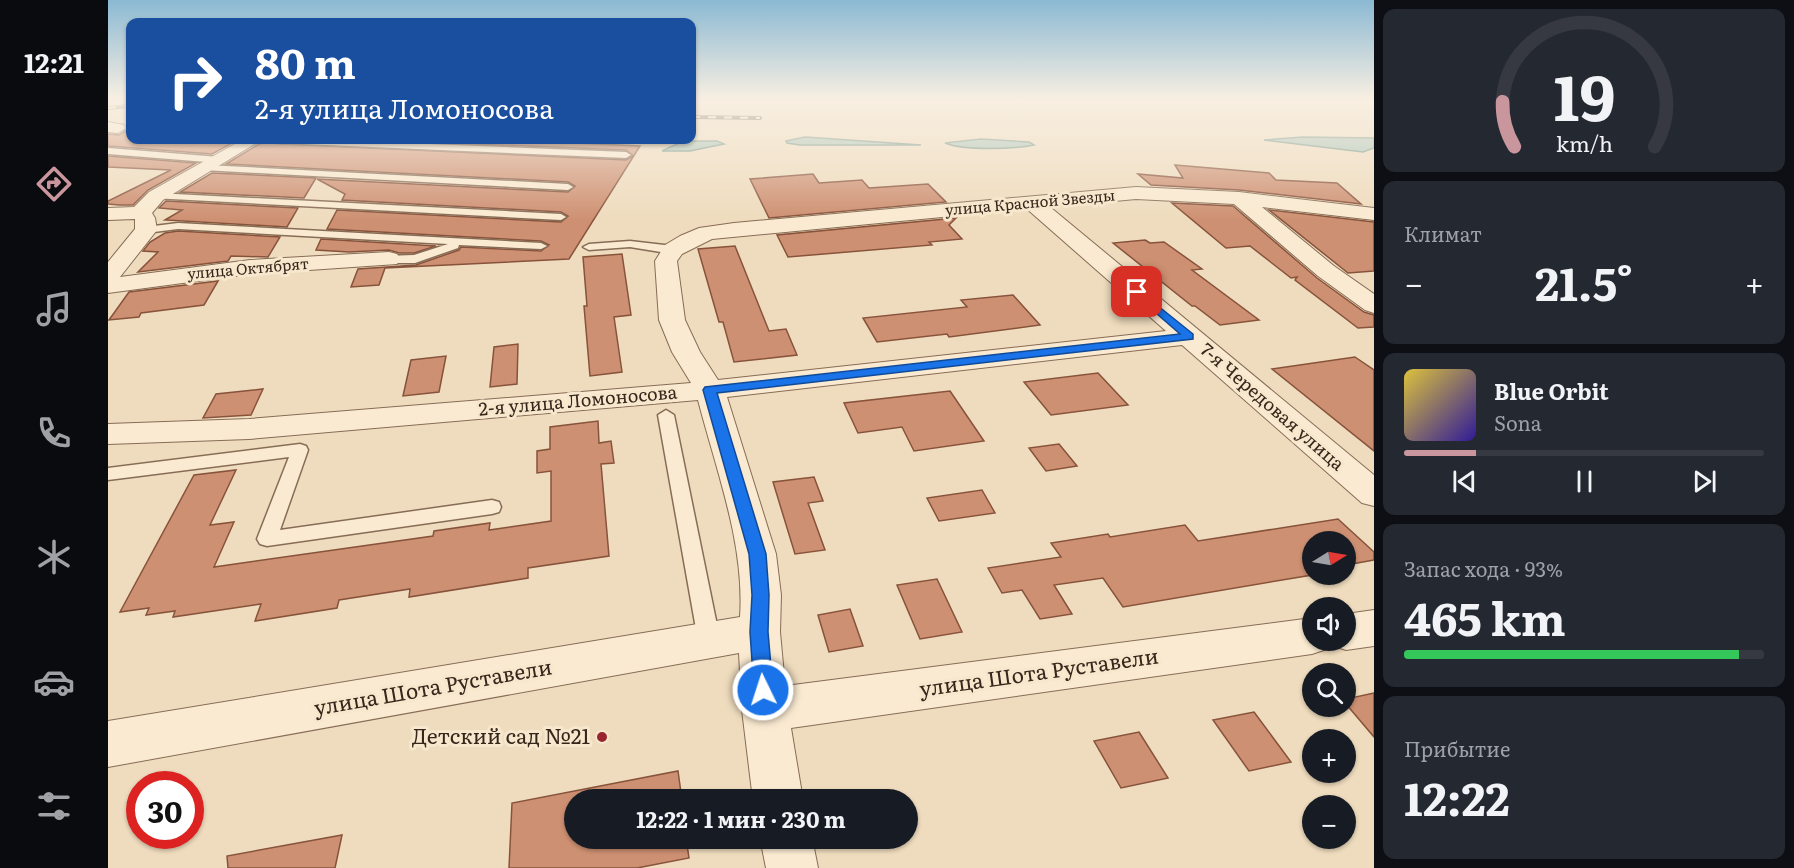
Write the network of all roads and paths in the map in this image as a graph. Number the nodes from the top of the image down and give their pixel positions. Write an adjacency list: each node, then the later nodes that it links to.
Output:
1 (247, 144): 5 (street)
2 (372, 144): 4 (lane)
3 (108, 151): 5 (lane)
4 (626, 155)
5 (212, 164): 6 (lane); 7 (street)
6 (568, 187)
7 (156, 196): 12 (lane); 13 (street)
8 (1239, 198): 9 (street, улица Красной Звезды); 11 (street, улица Красной Звезды); 21 (street)
9 (1034, 204): 15 (street, улица Красной Звезды); 22 (street, 7-я Чередовая улица)
10 (108, 214): 13 (street)
11 (1374, 214)
12 (561, 217)
13 (143, 221): 14 (lane); 19 (street)
14 (469, 242): 16 (lane); 18 (lane)
15 (680, 245): 17 (lane); 23 (street)
16 (540, 246)
17 (590, 247)
18 (389, 259): 20 (street, улица Октябрят)
19 (108, 277)
20 (108, 286)
21 (1374, 305)
22 (1189, 336): 23 (street, 2-я улица Ломоносова); 27 (street, 7-я Чередовая улица)
23 (710, 390): 25 (street, 2-я улица Ломоносова); 31 (street)
24 (666, 415): 33 (lane)
25 (108, 434)
26 (108, 474): 28 (lane)
27 (1374, 494)
28 (492, 507)
29 (1374, 628): 30 (street)
30 (1356, 631)
31 (759, 632): 33 (street, улица Шота Руставели); 34 (street)
32 (1302, 637): 34 (street, улица Шота Руставели)
33 (709, 640): 35 (street, улица Шота Руставели)
34 (765, 710): 36 (street)
35 (108, 744)
36 (776, 789)
37 (788, 849): 38 (street)
38 (792, 868)

